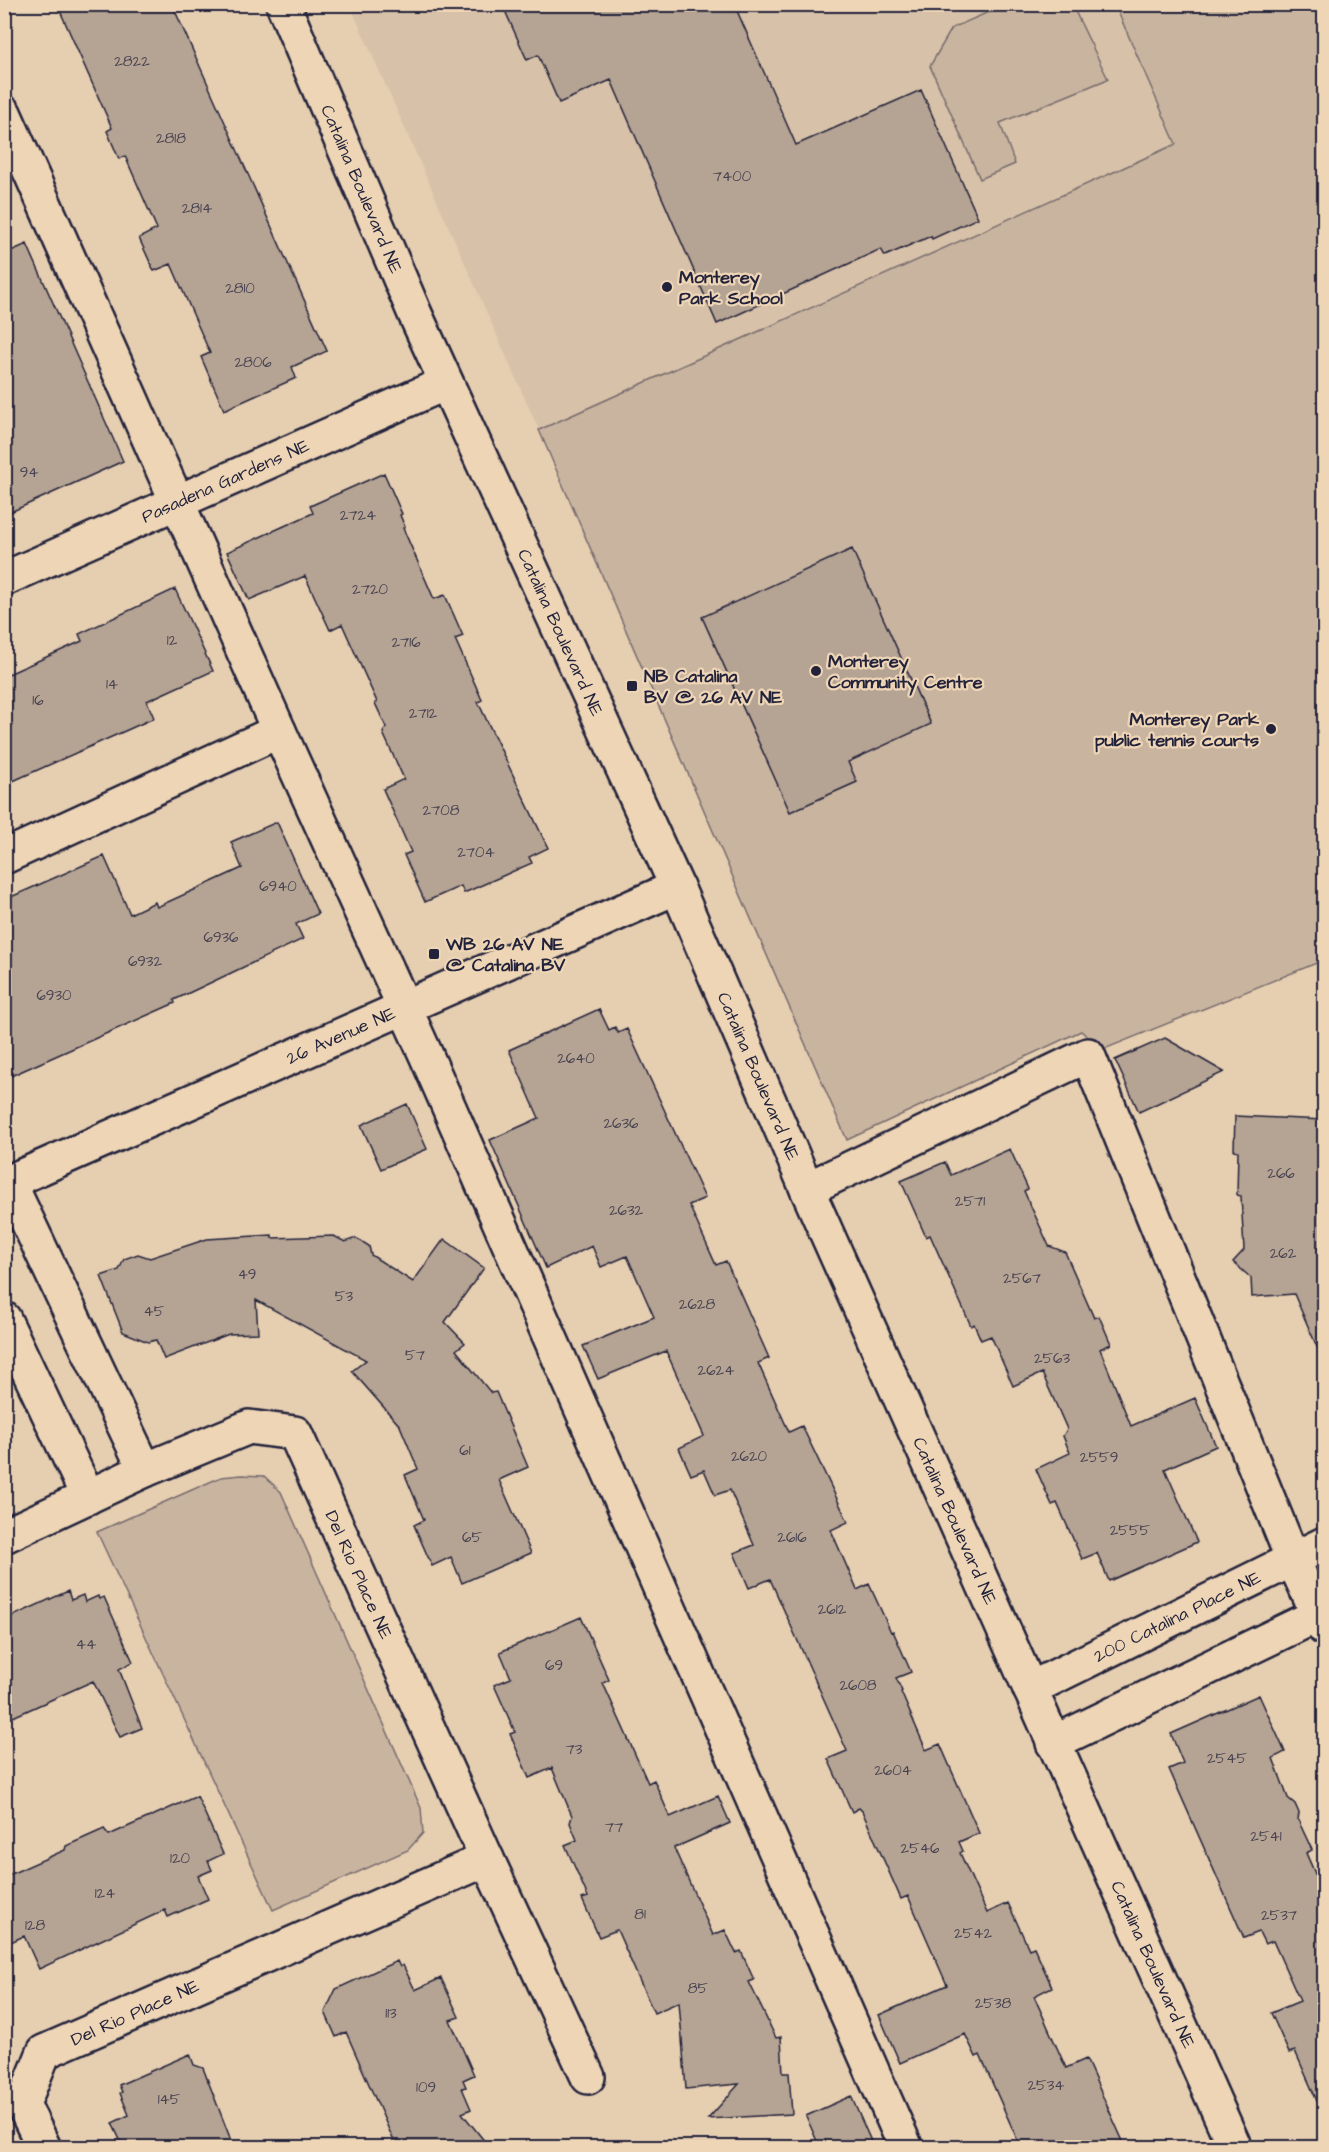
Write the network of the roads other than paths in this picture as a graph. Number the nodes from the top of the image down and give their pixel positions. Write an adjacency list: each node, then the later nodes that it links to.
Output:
1 (283, 4): 3 (street, Catalina Boulevard NE)
2 (4, 113): 4 (street)
3 (446, 383): 4 (street, Pasadena Gardens NE); 8 (street, Catalina Boulevard NE)
4 (178, 503): 5 (street, Pasadena Gardens NE); 6 (street)
5 (4, 579)
6 (279, 731): 7 (street); 9 (street)
7 (4, 857)
8 (677, 887): 9 (street, 26 Avenue NE); 11 (street, Catalina Boulevard NE)
9 (405, 1009): 10 (street, 26 Avenue NE); 24 (street)
10 (7, 1183): 13 (street)
11 (807, 1189): 17 (street); 19 (street, Catalina Boulevard NE)
12 (4, 1319): 14 (street)
13 (146, 1470): 14 (street, Del Rio Place NE); 21 (street, Del Rio Place NE)
14 (88, 1497): 15 (street, Del Rio Place NE)
15 (4, 1536)
16 (1324, 1544): 17 (street, 200 Catalina Place NE)
17 (1293, 1560): 18 (street); 19 (street, 200 Catalina Place NE)
18 (1322, 1618): 20 (street)
19 (1030, 1689): 20 (street, Catalina Boulevard NE)
20 (1053, 1743): 25 (street, Catalina Boulevard NE)
21 (487, 1859): 22 (street, Del Rio Place NE); 23 (street, Del Rio Place NE)
22 (588, 2077)
23 (44, 2148)
24 (906, 2148)
25 (1235, 2148)

